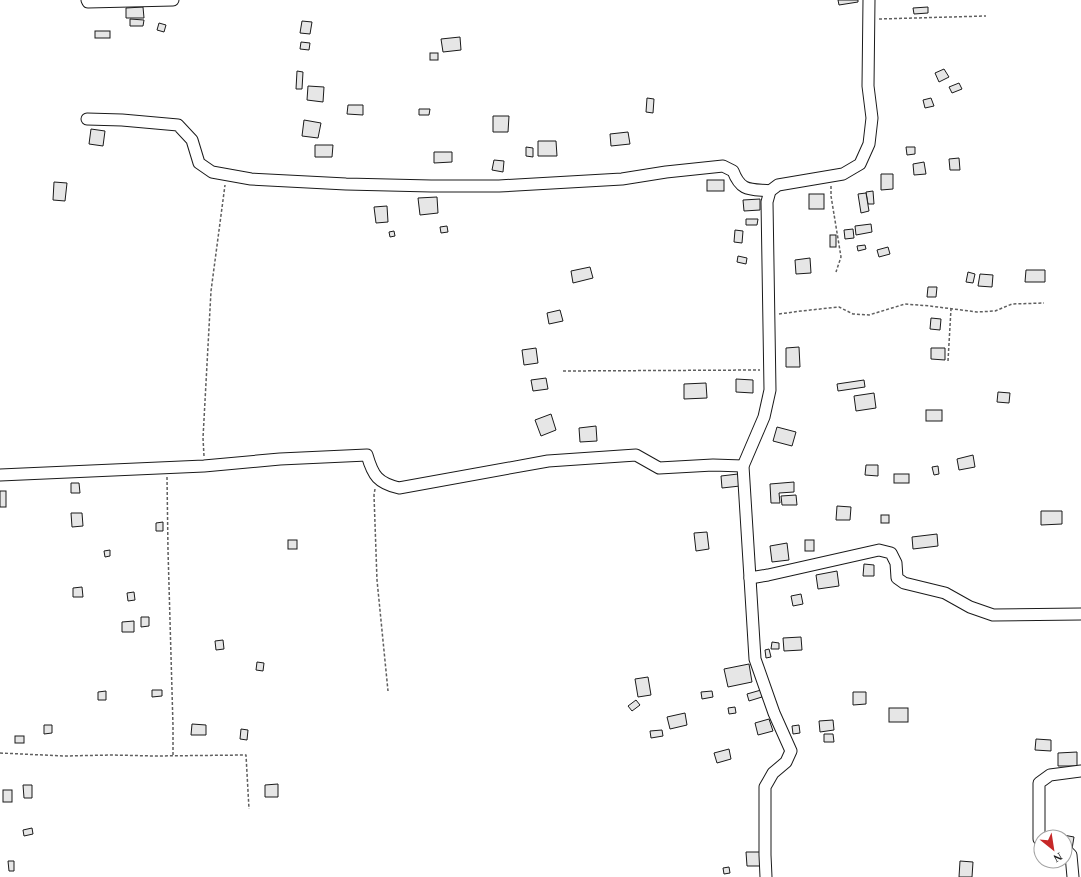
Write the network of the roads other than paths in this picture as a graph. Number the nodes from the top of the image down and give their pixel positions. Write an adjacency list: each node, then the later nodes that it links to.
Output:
1 (87, 0): 2 (street)
2 (173, 0)
3 (869, 0): 5 (street)
4 (87, 119): 5 (street)
5 (770, 191): 6 (street)
6 (743, 466): 7 (street); 8 (street)
7 (0, 475)
8 (750, 578): 9 (street); 12 (street)
9 (1081, 614)
10 (1081, 770): 11 (street)
11 (1040, 829)
12 (766, 877)

